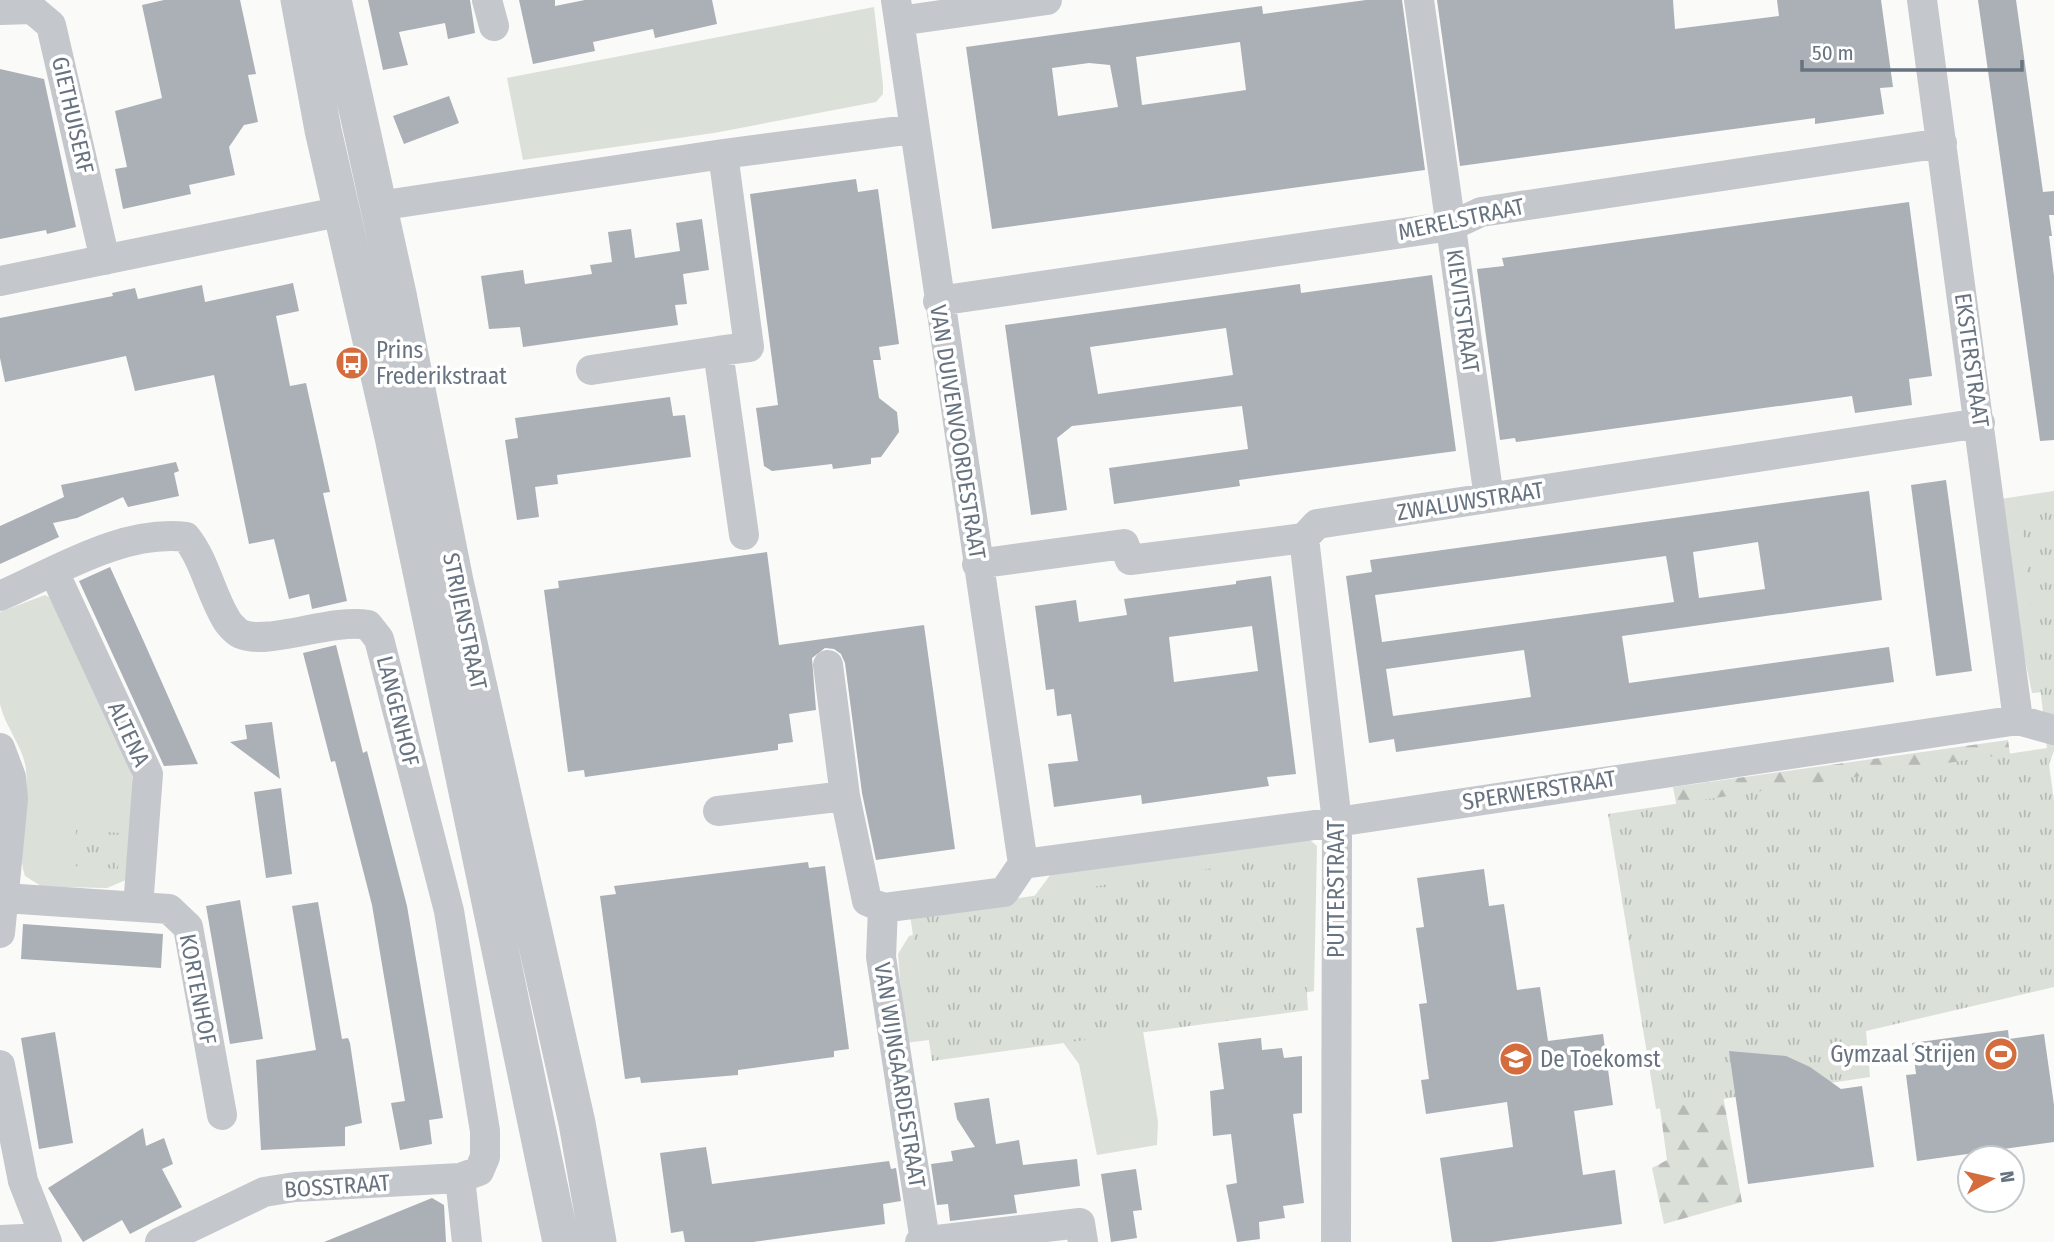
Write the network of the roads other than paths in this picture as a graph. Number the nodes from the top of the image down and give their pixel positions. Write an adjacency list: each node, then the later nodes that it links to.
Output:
1 (299, 0): 11 (street, STRIJENSTRAAT)
2 (333, 0): 11 (street, STRIJENSTRAAT)
3 (1047, 0): 7 (street)
4 (1419, 0): 12 (street, KIEVITSTRAAT)
5 (1922, 0): 9 (street, EKSTERSTRAAT)
6 (0, 10): 13 (street, GIETHUISERF)
7 (897, 10): 8 (street, VAN DUIVENVOORDESTRAAT)
8 (914, 129): 10 (street); 15 (street, VAN DUIVENVOORDESTRAAT)
9 (1942, 143): 12 (street, MERELSTRAAT); 18 (street, EKSTERSTRAAT)
10 (723, 154): 11 (street); 16 (street)
11 (361, 208): 13 (street); 44 (street, STRIJENSTRAAT); 45 (street, STRIJENSTRAAT)
12 (1451, 226): 15 (street, MERELSTRAAT); 19 (street, KIEVITSTRAAT)
13 (105, 260): 14 (street)
14 (0, 281)
15 (938, 301): 22 (street, VAN DUIVENVOORDESTRAAT)
16 (718, 351): 17 (street); 20 (street)
17 (591, 370)
18 (1980, 423): 19 (street, ZWALUWSTRAAT); 26 (street, EKSTERSTRAAT)
19 (1489, 498): 21 (street, ZWALUWSTRAAT)
20 (744, 535)
21 (1304, 538): 22 (street, ZWALUWSTRAAT); 31 (street, PUTTERSTRAAT)
22 (977, 564): 32 (street, VAN DUIVENVOORDESTRAAT)
23 (54, 572): 24 (street, LANGENHOF); 34 (street, ALTENA); 39 (street, LANGENHOF)
24 (0, 596)
25 (828, 665): 29 (street)
26 (2018, 720): 27 (street, SPERWERSTRAAT); 31 (street, SPERWERSTRAAT)
27 (2054, 730)
28 (0, 748): 33 (street)
29 (845, 796): 30 (street); 35 (street)
30 (718, 811)
31 (1337, 822): 32 (street, SPERWERSTRAAT); 48 (street, PUTTERSTRAAT)
32 (1023, 863): 35 (street)
33 (4, 898): 34 (street, KORTENHOF); 36 (street)
34 (138, 907): 38 (street, KORTENHOF)
35 (883, 908): 46 (street, VAN WIJNGAARDESTRAAT)
36 (0, 933)
37 (0, 1065): 41 (street)
38 (222, 1115)
39 (460, 1178): 42 (street, BOSSTRAAT); 43 (street)
40 (0, 1240): 41 (street)
41 (46, 1240)
42 (160, 1242)
43 (467, 1242)
44 (561, 1242)
45 (598, 1242)
46 (923, 1242): 47 (street, VAN WIJNGAARDESTRAAT)
47 (1083, 1242)
48 (1336, 1242)

